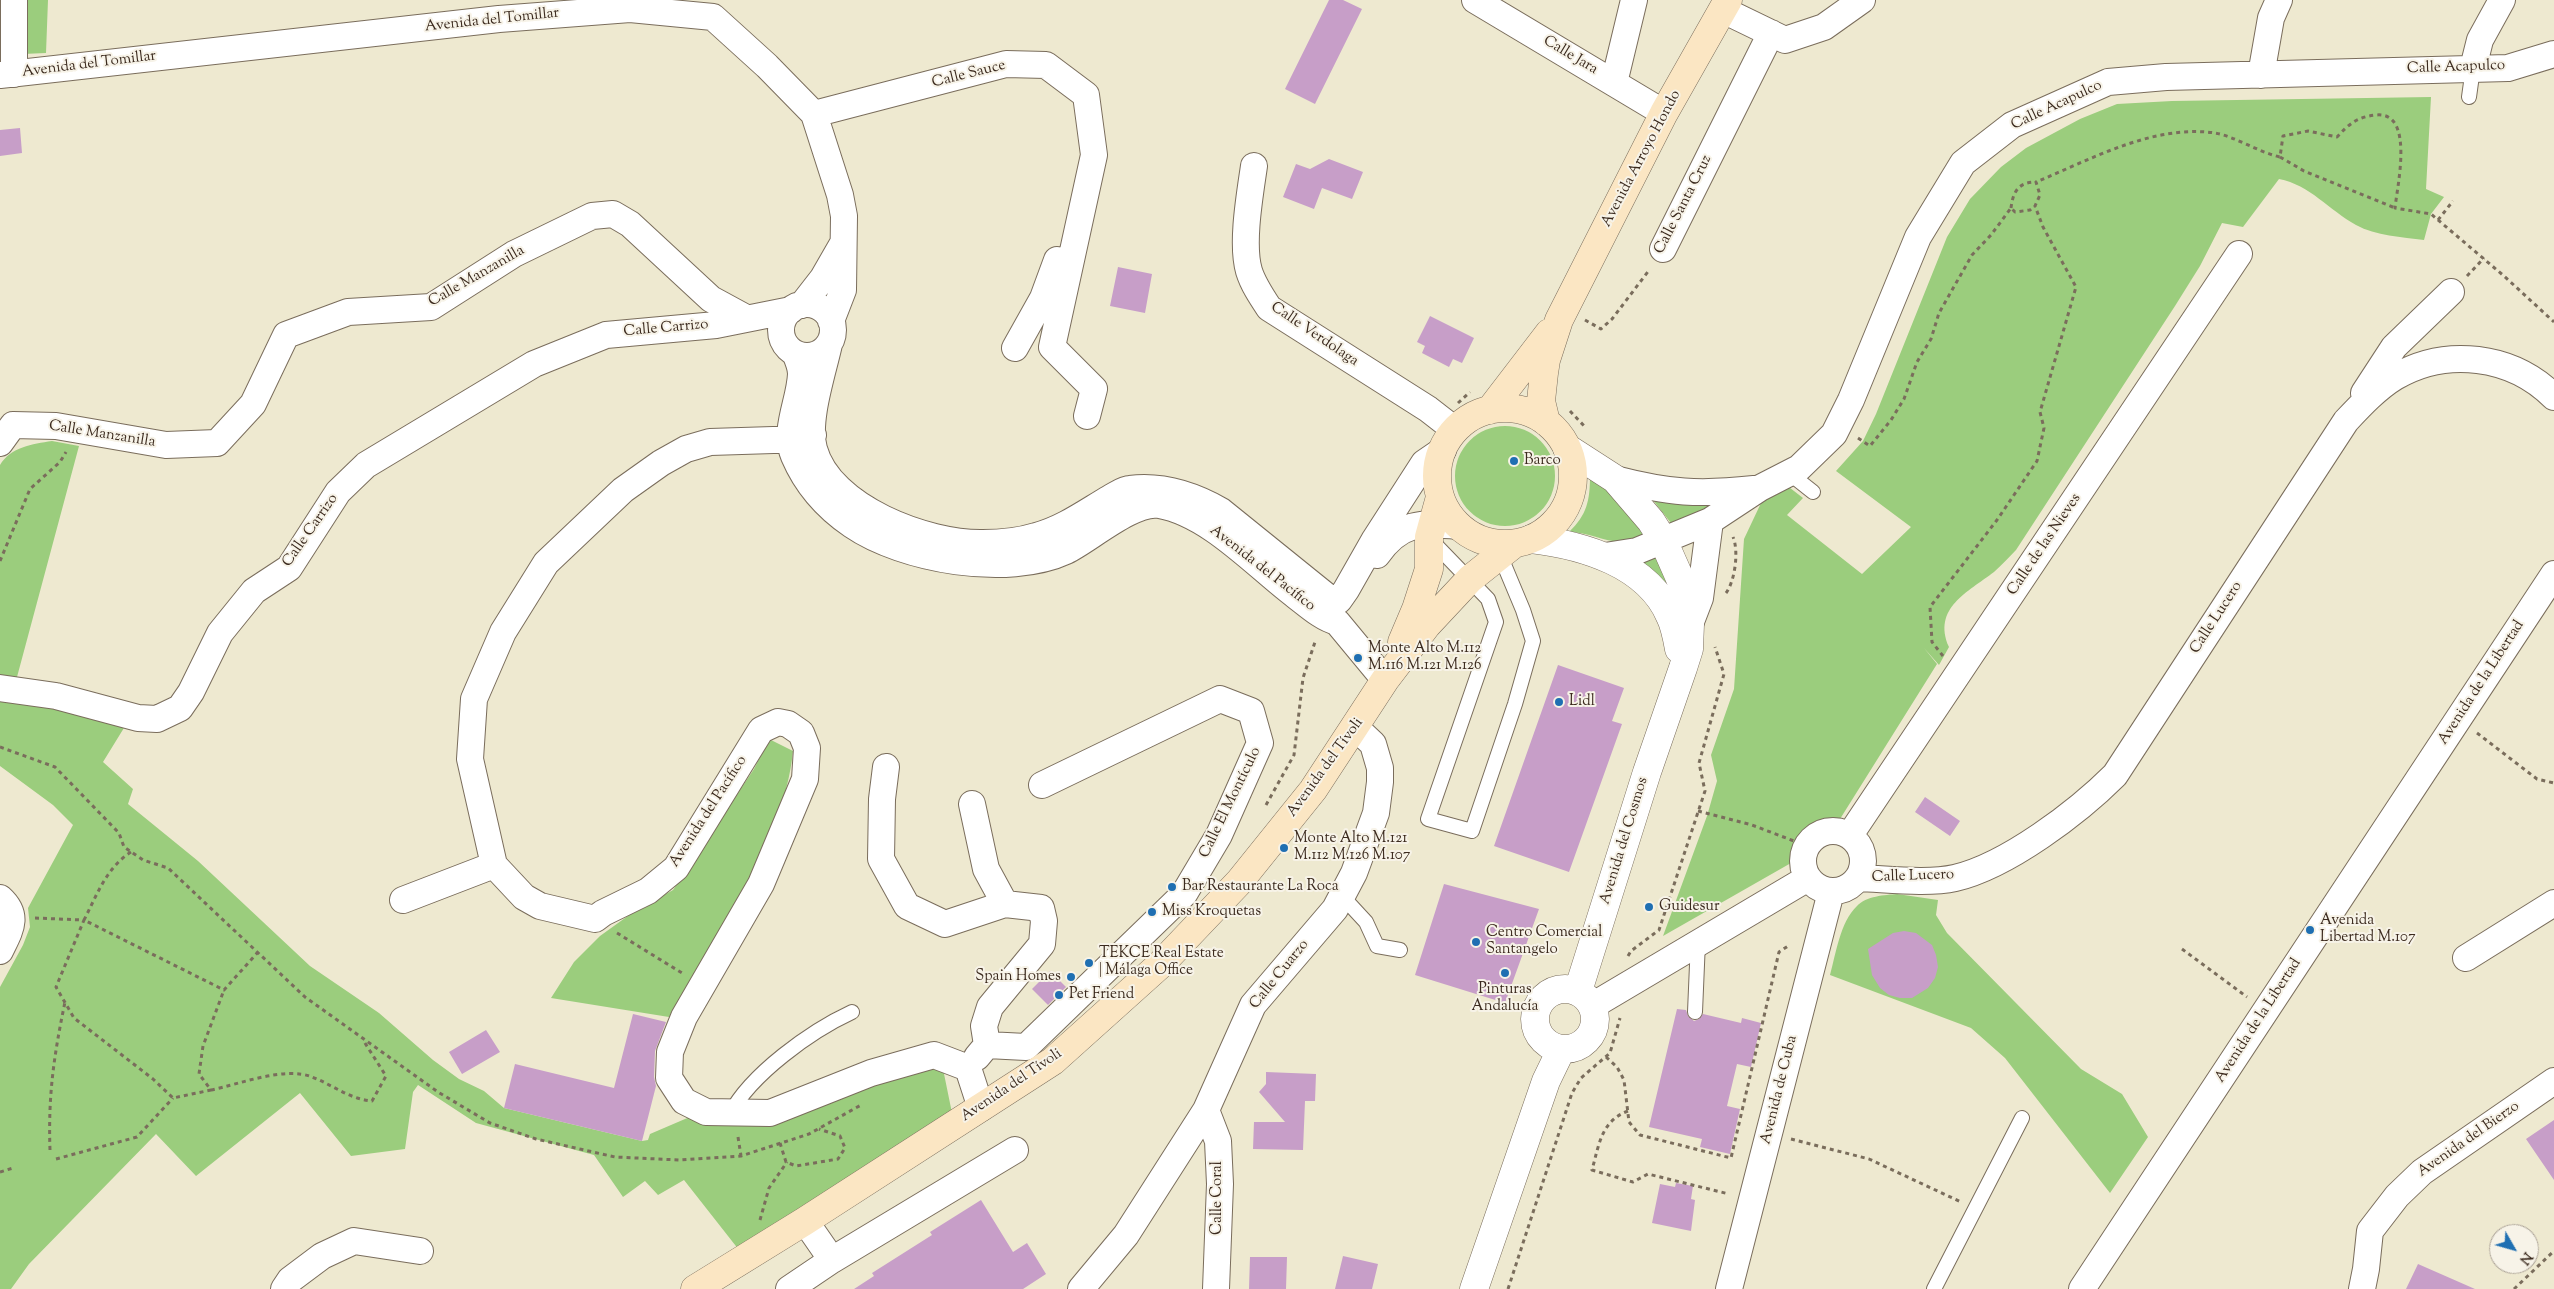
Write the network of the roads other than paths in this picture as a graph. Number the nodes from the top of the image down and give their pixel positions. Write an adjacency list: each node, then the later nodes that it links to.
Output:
1 (14, 0): 12 (street)
2 (1475, 0): 13 (street, Calle Jara)
3 (1634, 0): 13 (street)
4 (1862, 0): 8 (street)
5 (2280, 0): 11 (street)
6 (2502, 0): 10 (street)
7 (1725, 5): 8 (street); 15 (main road, Avenida Arroyo Hondo)
8 (1771, 34): 20 (street, Calle Santa Cruz)
9 (2554, 54): 10 (street, Calle Acapulco)
10 (2473, 68): 11 (street, Calle Acapulco); 14 (lane)
11 (2261, 74): 41 (street, Calle Acapulco)
12 (7, 75): 16 (street, Avenida del Tomillar)
13 (1614, 83): 15 (street, Calle Jara)
14 (2469, 98)
15 (1664, 113): 25 (main road, Avenida Arroyo Hondo)
16 (814, 114): 17 (street, Calle Sauce); 19 (street, Avenida del Tomillar)
17 (1094, 155): 31 (street, Calle Sauce); 34 (street, Calle Sauce)
18 (1254, 166): 38 (street, Calle Verdolaga)
19 (843, 242): 24 (street, Avenida del Tomillar); 29 (street, Avenida del Tomillar)
20 (1663, 249)
21 (2239, 254): 61 (street, Calle de las Nieves)
22 (692, 283): 26 (street, Calle Manzanilla); 28 (street); 39 (street, Calle Manzanilla)
23 (2452, 292): 35 (street)
24 (797, 307): 26 (street); 29 (street); 30 (street)
25 (1562, 315): 33 (main road, Avenida Arroyo Hondo); 36 (main road, Avenida Arroyo Hondo)
26 (746, 318): 27 (street)
27 (716, 325): 28 (street, Calle Carrizo); 30 (street)
28 (684, 328): 55 (street, Calle Carrizo)
29 (830, 332): 30 (street); 37 (street, Avenida del Tomillar)
30 (790, 348): 37 (street)
31 (1015, 348)
32 (2554, 397): 35 (street, Calle Lucero)
33 (1490, 410): 36 (main road); 38 (main road)
34 (1087, 416)
35 (2346, 421): 64 (street, Calle Lucero)
36 (1546, 422): 40 (main road)
37 (802, 437): 38 (street, Avenida del Tomillar); 52 (street, Avenida del Pacífico); 62 (street)
38 (1449, 440): 46 (main road)
39 (0, 443)
40 (1567, 448): 42 (street); 48 (main road)
41 (1789, 473): 43 (street, Calle Acapulco); 44 (lane)
42 (1615, 479): 43 (street); 47 (street)
43 (1760, 488): 45 (street)
44 (1813, 492)
45 (1720, 524): 47 (street); 53 (street)
46 (1433, 528): 48 (main road); 50 (lane); 52 (street); 54 (main road, Avenida del Tívoli)
47 (1663, 540): 49 (street); 53 (street)
48 (1515, 546): 49 (street); 50 (main road, Avenida del Tívoli); 50 (lane)
49 (1606, 556): 56 (street)
50 (1470, 579): 54 (main road, Avenida del Tívoli)
51 (2553, 579): 98 (street, Avenida de la Libertad)
52 (1337, 622): 54 (street, Avenida del Pacífico)
53 (1690, 624): 56 (street)
54 (1385, 680): 57 (main road, Avenida del Tívoli)
55 (0, 688)
56 (1674, 691): 75 (street, Avenida del Cosmos)
57 (1356, 728): 66 (street, Calle Cuarzo); 82 (main road, Avenida del Tívoli)
58 (886, 767): 69 (street)
59 (1042, 786): 78 (street, Calle El Montículo)
60 (972, 804): 69 (street)
61 (1850, 835): 63 (street); 64 (street)
62 (494, 865): 67 (street); 84 (street, Avenida del Pacífico)
63 (1808, 878): 65 (street); 71 (street)
64 (1859, 878): 65 (street)
65 (1832, 892): 96 (street, Avenida de Cuba)
66 (1342, 896): 72 (lane); 83 (street, Calle Cuarzo)
67 (403, 900)
68 (2554, 903): 74 (street)
69 (1005, 904): 78 (street)
70 (6, 908): 73 (street)
71 (1698, 941): 75 (street); 77 (lane)
72 (1400, 950)
73 (0, 951)
74 (2466, 958)
75 (1585, 999): 79 (street); 79 (street)
76 (852, 1012): 84 (lane)
77 (1695, 1012)
78 (987, 1045): 80 (street)
79 (1561, 1050): 95 (street)
80 (968, 1068): 82 (street); 84 (street, Avenida del Pacífico)
81 (2554, 1080): 99 (street, Avenida del Bierzo)
82 (981, 1108): 87 (main road, Avenida del Tívoli)
83 (1206, 1110): 93 (street, Calle Cuarzo); 94 (street, Calle Coral)
84 (730, 1114)
85 (2022, 1118): 97 (lane)
86 (1015, 1150): 89 (street)
87 (805, 1221): 89 (street); 91 (main road, Avenida del Tívoli)
88 (420, 1251): 90 (street)
89 (832, 1260): 92 (street)
90 (284, 1289)
91 (694, 1289)
92 (789, 1289)
93 (1082, 1289)
94 (1216, 1289)
95 (1474, 1289)
96 (1729, 1289)
97 (1934, 1289)
98 (2082, 1289)
99 (2362, 1289)

